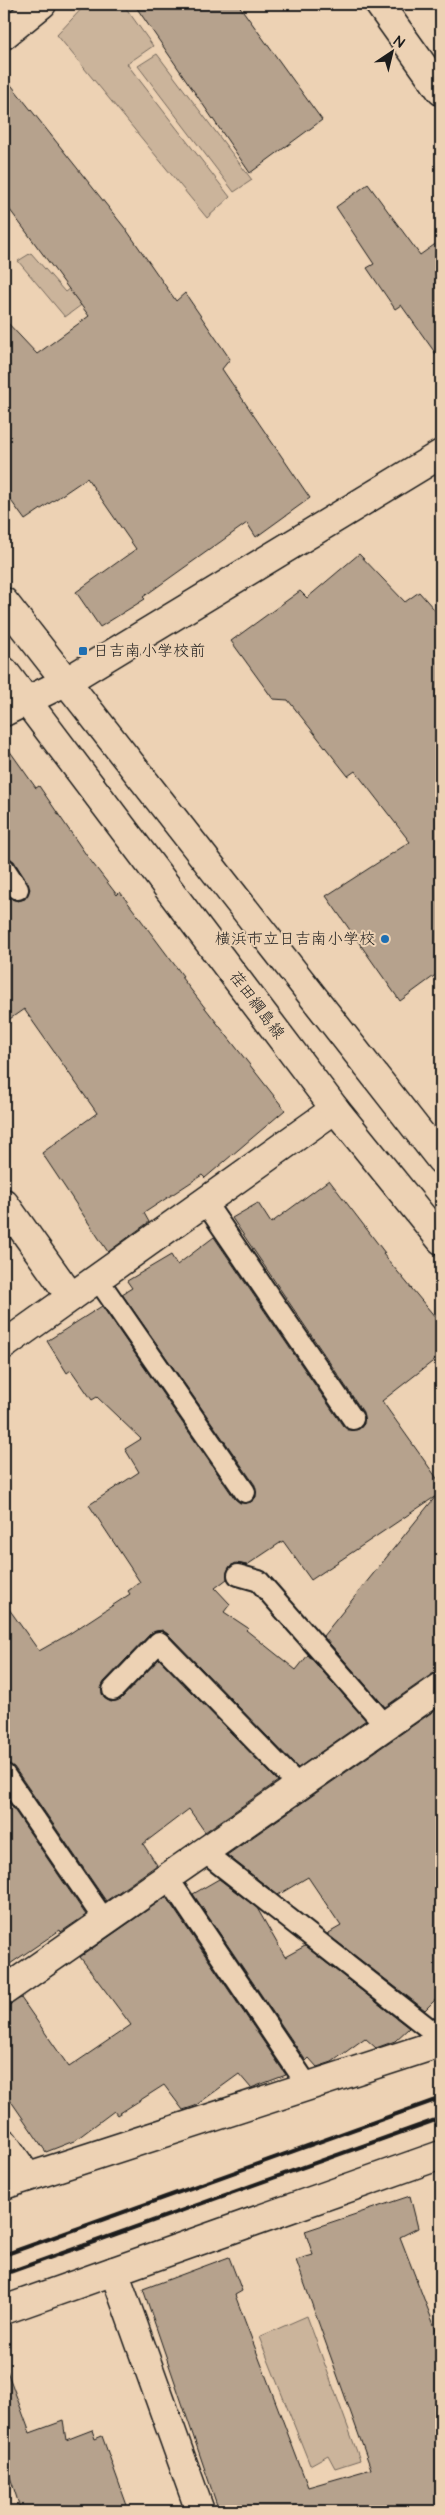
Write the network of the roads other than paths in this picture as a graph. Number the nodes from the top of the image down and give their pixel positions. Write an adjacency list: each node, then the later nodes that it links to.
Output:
1 (42, 4): 3 (street)
2 (379, 4): 4 (street)
3 (4, 35)
4 (439, 82)
5 (441, 454): 8 (street)
6 (4, 602): 8 (street)
7 (4, 671): 9 (street, 荏田綱島線)
8 (67, 681): 9 (street); 13 (street)
9 (15, 706): 12 (street, 荏田綱島線)
10 (4, 868): 11 (lane)
11 (18, 888)
12 (335, 1109): 14 (street); 16 (street, 荏田綱島線)
13 (441, 1160)
14 (206, 1202): 17 (street); 20 (lane)
15 (4, 1203): 18 (street)
16 (441, 1240)
17 (97, 1278): 18 (street); 21 (lane)
18 (71, 1297): 19 (street)
19 (4, 1345)
20 (353, 1419)
21 (245, 1492)
22 (238, 1575): 25 (lane)
23 (441, 1687): 25 (street)
24 (113, 1690): 27 (lane)
25 (387, 1726): 27 (street)
26 (4, 1774): 30 (lane)
27 (300, 1787): 28 (street)
28 (204, 1852): 29 (street); 32 (lane)
29 (168, 1878): 30 (street); 34 (lane)
30 (105, 1921): 31 (street)
31 (4, 1991)
32 (441, 2038)
33 (441, 2043): 34 (street)
34 (308, 2086): 37 (street)
35 (4, 2143): 37 (street)
36 (441, 2155): 38 (street)
37 (15, 2181)
38 (114, 2271): 39 (street); 40 (street)
39 (4, 2310)
40 (200, 2511)

